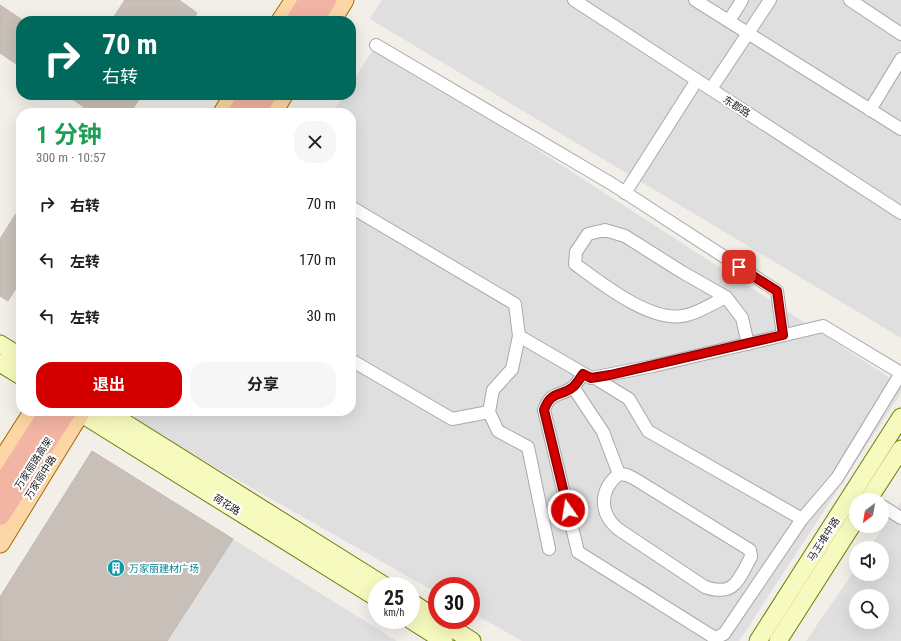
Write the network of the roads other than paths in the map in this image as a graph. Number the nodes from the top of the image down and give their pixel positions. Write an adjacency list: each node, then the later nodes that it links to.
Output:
1 (295, 0): 10 (main road)
2 (309, 0): 11 (highway)
3 (326, 0): 12 (highway)
4 (344, 0): 13 (main road)
5 (574, 0): 19 (street, 东郡路)
6 (696, 0): 14 (street)
7 (742, 0): 14 (street)
8 (770, 0): 15 (street)
9 (850, 0): 16 (street)
10 (284, 16)
11 (299, 16)
12 (316, 16)
13 (334, 16)
14 (729, 21): 15 (street)
15 (748, 33): 20 (street); 21 (street)
16 (901, 34)
17 (376, 45): 23 (street)
18 (901, 59): 21 (street)
19 (697, 80): 20 (street, 东郡路); 23 (street)
20 (711, 89): 25 (street, 东郡路)
21 (870, 110): 22 (street)
22 (901, 129)
23 (625, 193): 27 (street)
24 (356, 210): 28 (street)
25 (901, 213)
26 (726, 297): 26 (street); 30 (street)
27 (783, 335): 30 (street); 35 (street)
28 (519, 336): 36 (street); 38 (street)
29 (0, 344): 31 (main road)
30 (748, 344): 36 (street)
31 (16, 354)
32 (0, 363): 34 (main road)
33 (356, 363): 38 (street)
34 (16, 373)
35 (901, 373): 54 (street)
36 (589, 376): 37 (street); 54 (street)
37 (573, 387): 48 (street); 54 (street)
38 (489, 412): 57 (street)
39 (31, 416): 47 (main road)
40 (47, 416): 49 (highway, 万家丽路高架)
41 (72, 416): 52 (highway, 万家丽路高架)
42 (73, 416): 56 (main road, 万家丽中路)
43 (84, 416): 59 (main road, 荷花路)
44 (114, 416): 58 (main road, 荷花路)
45 (901, 418): 64 (main road, 马王堆中路)
46 (901, 449): 50 (main road)
47 (0, 464)
48 (619, 474): 48 (street)
49 (0, 489)
50 (877, 493)
51 (889, 511): 53 (street)
52 (0, 515)
53 (901, 518)
54 (802, 520)
55 (849, 530): 65 (main road, 马王堆中路)
56 (0, 543)
57 (549, 549)
58 (371, 577)
59 (368, 592)
60 (420, 626): 62 (main road)
61 (453, 629): 63 (main road)
62 (444, 641)
63 (472, 641)
64 (758, 641)
65 (778, 641)

